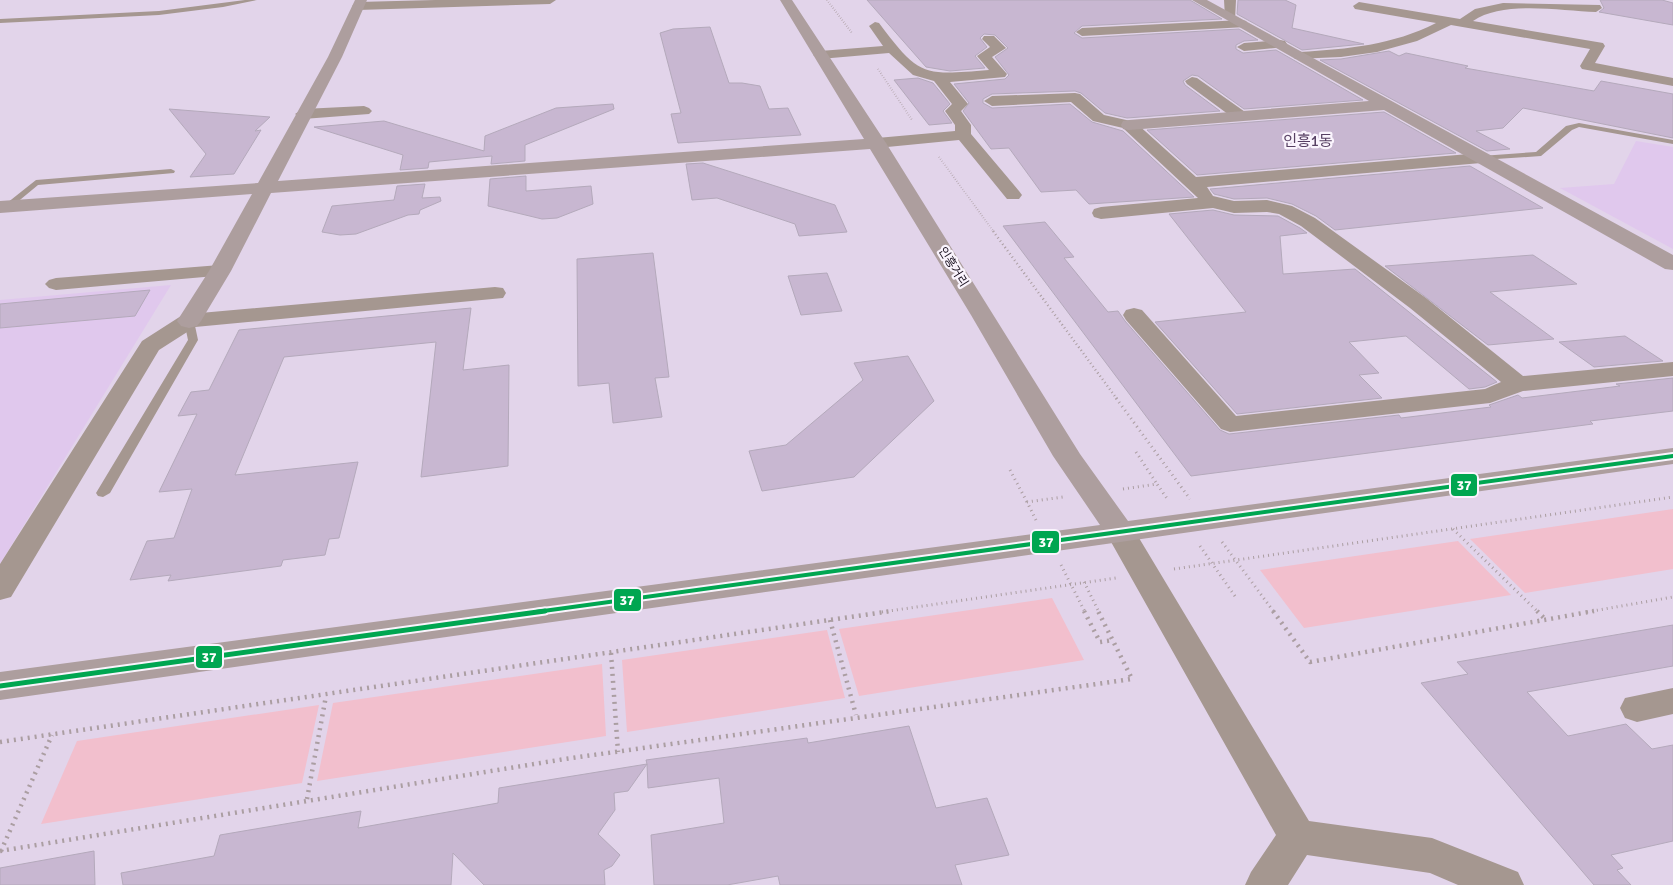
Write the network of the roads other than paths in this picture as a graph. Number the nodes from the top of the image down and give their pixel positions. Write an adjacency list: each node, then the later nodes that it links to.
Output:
1 (254, 0): 9 (lane)
2 (550, 0): 5 (street)
3 (786, 0): 18 (street, 인흥거리)
4 (1198, 0): 8 (street)
5 (360, 3): 26 (street)
6 (1359, 6): 10 (street)
7 (1596, 8): 11 (street)
8 (1234, 13): 13 (street); 15 (street)
9 (0, 21)
10 (1449, 21): 11 (street); 19 (street)
11 (1463, 23): 22 (street)
12 (875, 26): 17 (street)
13 (1082, 32)
14 (989, 39): 20 (street)
15 (1280, 44): 16 (street); 19 (street)
16 (1244, 47)
17 (893, 49): 18 (street); 20 (street)
18 (820, 55): 31 (street, 인흥거리)
19 (1300, 56): 24 (street)
20 (939, 78): 29 (street)
21 (1192, 81): 27 (street)
22 (1673, 82)
23 (992, 101): 28 (street)
24 (1385, 105): 27 (street); 32 (street)
25 (364, 111): 26 (street)
26 (303, 114): 35 (street)
27 (1242, 117): 28 (street)
28 (1129, 125): 34 (street)
29 (963, 135): 31 (street); 36 (street)
30 (1673, 142): 32 (lane)
31 (877, 143): 35 (street); 50 (street, 인흥거리)
32 (1481, 158): 34 (street); 40 (street)
33 (171, 171): 38 (lane)
34 (1192, 183): 37 (street)
35 (263, 188): 38 (street); 41 (street)
36 (1013, 195)
37 (1213, 202): 39 (street); 47 (street)
38 (3, 207)
39 (1101, 213)
40 (1673, 264)
41 (220, 271): 42 (street); 45 (street)
42 (56, 284)
43 (494, 293): 45 (street)
44 (1134, 316): 47 (street)
45 (189, 321): 49 (lane); 51 (street)
46 (1673, 368): 47 (street)
47 (1518, 384)
48 (1673, 456): 50 (street)
49 (104, 494)
50 (1121, 533): 52 (street); 55 (street)
51 (0, 589)
52 (0, 686)
53 (1673, 701): 54 (street)
54 (1637, 708)
55 (1296, 836): 56 (street); 57 (street)
56 (1265, 885)
57 (1504, 885)

